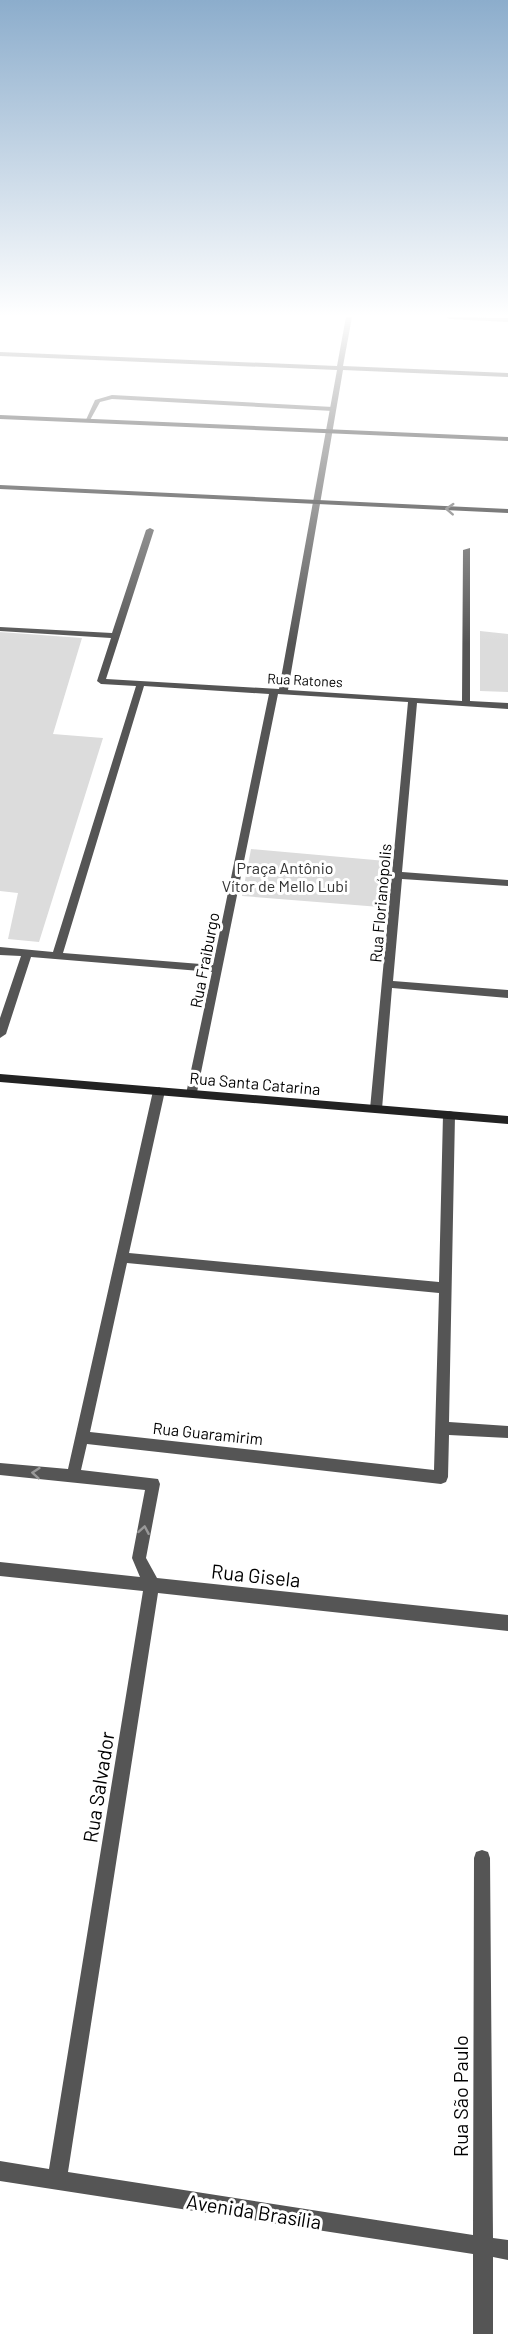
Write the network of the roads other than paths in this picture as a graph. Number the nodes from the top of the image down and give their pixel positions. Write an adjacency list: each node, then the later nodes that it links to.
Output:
1 (206, 426): 3 (street)
2 (330, 426): 3 (street, Rua Fraiburgo)
3 (329, 431): 4 (street); 6 (street, Rua Fraiburgo)
4 (508, 439)
5 (0, 487): 6 (street)
6 (316, 502): 7 (street, one-way to 6); 13 (street, Rua Fraiburgo)
7 (508, 511)
8 (150, 530): 11 (street)
9 (467, 550): 15 (street)
10 (0, 629): 11 (street)
11 (116, 636): 12 (street, Rua Ratones)
12 (141, 683): 13 (street, Rua Ratones); 21 (street)
13 (278, 692): 14 (street, Rua Ratones); 22 (street, Rua Fraiburgo)
14 (413, 700): 15 (street, Rua Ratones); 17 (street, Rua Florianópolis)
15 (466, 703): 16 (street, Rua Ratones)
16 (508, 706)
17 (397, 875): 18 (street); 23 (street, Rua Florianópolis)
18 (508, 883)
19 (0, 951): 20 (street)
20 (27, 954): 21 (street); 25 (street)
21 (57, 956): 22 (street)
22 (217, 969): 28 (street, Rua Fraiburgo)
23 (387, 984): 24 (street); 29 (street, Rua Florianópolis)
24 (508, 994)
25 (0, 1034)
26 (0, 1078): 27 (street, Rua Santa Catarina)
27 (159, 1091): 28 (street, Rua Santa Catarina); 32 (street)
28 (192, 1094): 29 (street, Rua Santa Catarina)
29 (376, 1109): 30 (street, Rua Santa Catarina)
30 (449, 1115): 31 (street, Rua Santa Catarina); 33 (street)
31 (508, 1120)
32 (122, 1257): 33 (street); 36 (street)
33 (446, 1288): 34 (street)
34 (442, 1428): 35 (street); 36 (street, Rua Guaramirim)
35 (508, 1432)
36 (82, 1437): 38 (street)
37 (0, 1469): 38 (street, one-way to 37)
38 (73, 1476): 40 (street, one-way to 38)
39 (0, 1569): 40 (street, Rua Gisela)
40 (152, 1585): 41 (street, Rua Gisela); 44 (street, Rua Salvador)
41 (508, 1623)
42 (482, 1858): 45 (street, Rua São Paulo)
43 (0, 2171): 44 (street, Avenida Brasília)
44 (57, 2180): 45 (street, Avenida Brasília)
45 (483, 2247): 46 (street, Avenida Brasília); 47 (street, Rua São Paulo)
46 (508, 2250)
47 (483, 2334)

